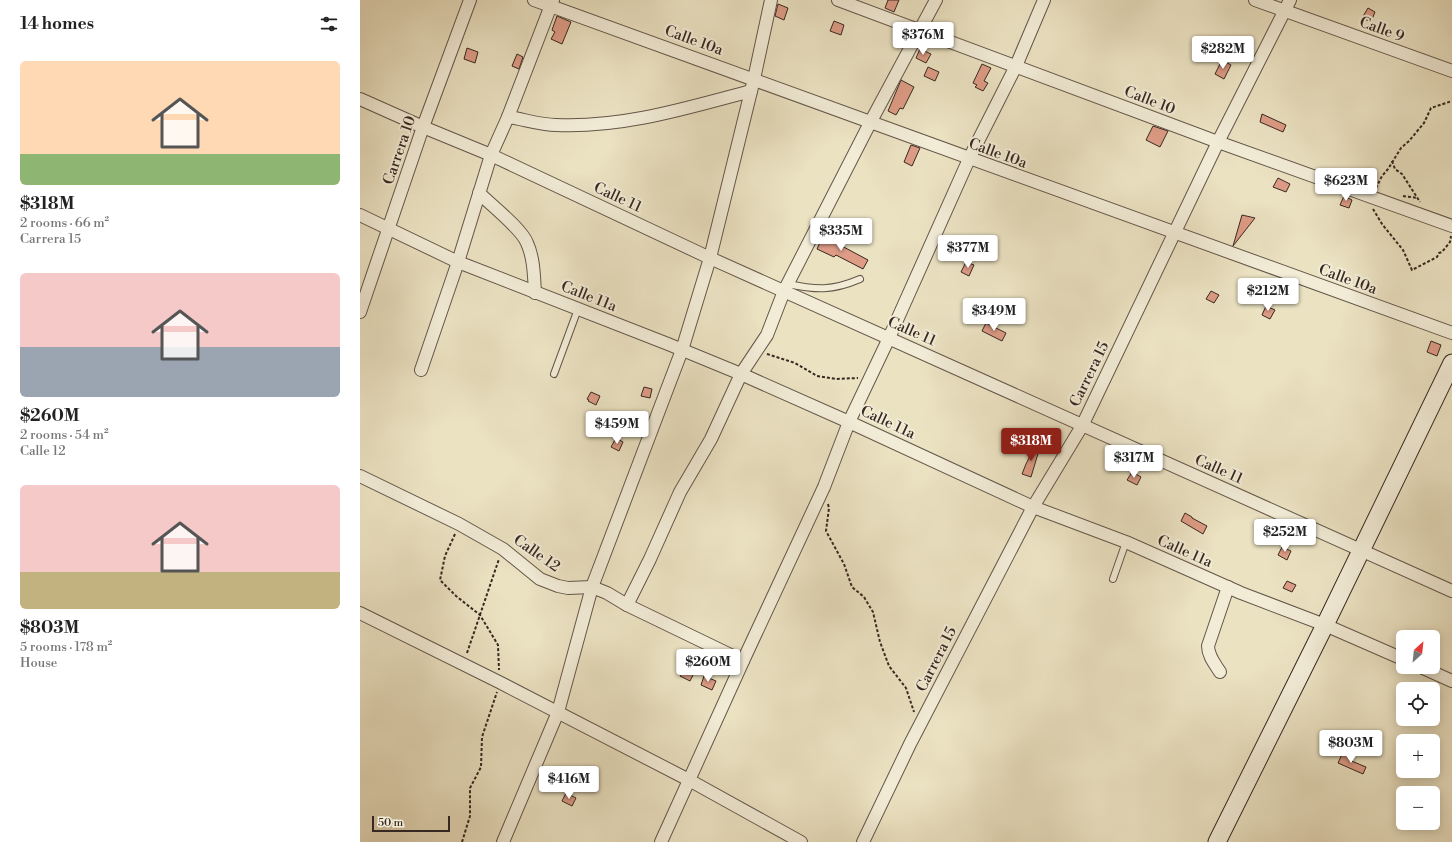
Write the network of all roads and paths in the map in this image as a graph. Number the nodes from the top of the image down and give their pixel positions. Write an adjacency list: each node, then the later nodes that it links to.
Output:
1 (470, 0): 18 (street, Carrera 10)
2 (534, 0): 8 (street, Calle 10a)
3 (771, 0): 13 (street)
4 (838, 0): 10 (street, Calle 10)
5 (936, 0): 10 (street)
6 (1044, 0): 11 (street)
7 (1255, 0): 9 (street, Calle 9)
8 (552, 3): 13 (street, Calle 10a); 16 (street)
9 (1287, 5): 12 (street, Calle 9); 19 (street, Carrera 15)
10 (920, 31): 11 (street, Calle 10); 17 (street)
11 (1016, 66): 19 (street, Calle 10); 21 (street)
12 (1452, 71)
13 (752, 85): 16 (street); 17 (street, Calle 10a); 31 (street)
14 (360, 99): 18 (street, Calle 11)
15 (1452, 101): 22 (path)
16 (508, 117): 20 (street)
17 (870, 123): 21 (street, Calle 10a); 34 (street)
18 (423, 127): 20 (street, Calle 11); 28 (street, Carrera 10)
19 (1218, 142): 24 (street, Calle 10); 30 (street, Carrera 15)
20 (491, 155): 23 (street); 31 (street, Calle 11)
21 (969, 159): 30 (street, Calle 10a); 39 (street)
22 (1392, 160): 24 (path); 25 (path)
23 (479, 194): 32 (street); 35 (street)
24 (1372, 198): 27 (street, Calle 10); 29 (path)
25 (1425, 204)
26 (360, 215): 28 (street, Calle 11a)
27 (1452, 226)
28 (389, 229): 32 (street, Calle 11a); 37 (street, Carrera 10)
29 (1452, 233)
30 (1175, 234): 38 (street, Calle 10a); 48 (street, Carrera 15)
31 (710, 258): 34 (street, Calle 11); 41 (street)
32 (458, 262): 35 (street, Calle 11a); 43 (street)
33 (860, 279): 34 (lane)
34 (786, 288): 39 (street, Calle 11); 40 (street)
35 (535, 292): 36 (street, Calle 11a)
36 (578, 309): 41 (street, Calle 11a); 44 (lane)
37 (360, 312)
38 (1452, 333)
39 (889, 338): 46 (street); 48 (street, Calle 11)
40 (759, 347): 45 (street); 46 (path)
41 (682, 350): 45 (street, Calle 11a); 56 (street)
42 (1452, 362): 54 (street)
43 (421, 370)
44 (554, 374)
45 (741, 374): 47 (street, Calle 11a); 59 (street)
46 (871, 377): 47 (street)
47 (849, 422): 50 (street); 51 (street, Calle 11a)
48 (1082, 426): 51 (street, Carrera 15); 54 (street, Calle 11)
49 (360, 476): 53 (street, Calle 12)
50 (824, 487): 63 (street); 69 (path)
51 (1033, 507): 52 (street, Calle 11a); 69 (street, Carrera 15)
52 (1126, 542): 55 (lane); 57 (street, Calle 11a)
53 (503, 549): 56 (street, Calle 12); 64 (path)
54 (1361, 550): 58 (street, Calle 11); 61 (street)
55 (1113, 579)
56 (592, 587): 59 (street, Calle 12); 68 (street)
57 (1228, 587): 61 (street, Calle 11a); 65 (street)
58 (1452, 591)
59 (627, 604): 63 (street, Calle 12)
60 (360, 613): 64 (street)
61 (1325, 625): 62 (street, Calle 11a); 75 (street)
62 (1396, 656)
63 (742, 661): 70 (street)
64 (463, 664): 68 (street)
65 (1220, 672)
66 (1436, 674): 67 (street)
67 (1452, 681)
68 (558, 712): 70 (street); 71 (street)
69 (922, 723): 74 (street, Carrera 15)
70 (689, 780): 72 (street); 73 (street)
71 (502, 842)
72 (661, 842)
73 (801, 842)
74 (862, 842)
75 (1217, 842)

